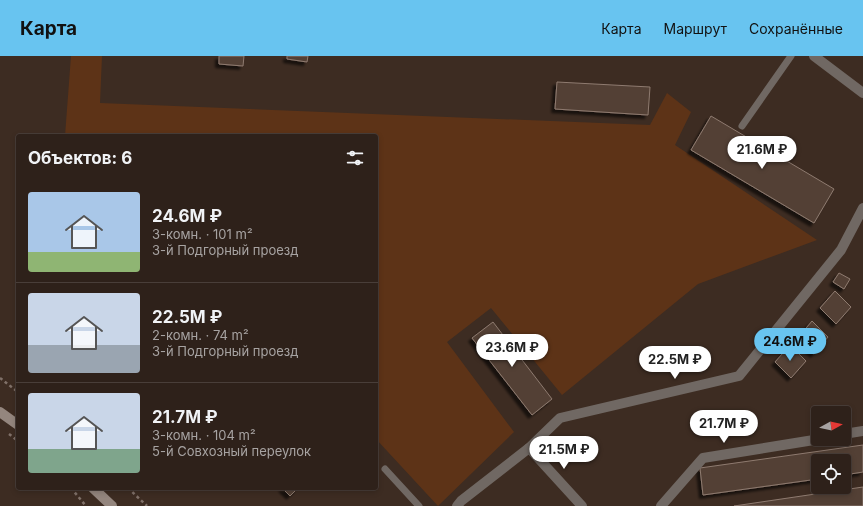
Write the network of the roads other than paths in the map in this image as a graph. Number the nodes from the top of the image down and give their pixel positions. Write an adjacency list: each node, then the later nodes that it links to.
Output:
1 (791, 56): 4 (lane)
2 (814, 56): 3 (street)
3 (863, 93)
4 (742, 126)
5 (863, 208): 11 (street)
6 (0, 412): 7 (main road)
7 (16, 424)
8 (863, 431): 9 (street)
9 (851, 433)
10 (811, 440): 18 (street)
11 (529, 448): 16 (street); 17 (street)
12 (385, 469): 15 (lane)
13 (95, 490): 14 (main road)
14 (112, 506)
15 (419, 506)
16 (457, 506)
17 (582, 506)
18 (661, 506)

